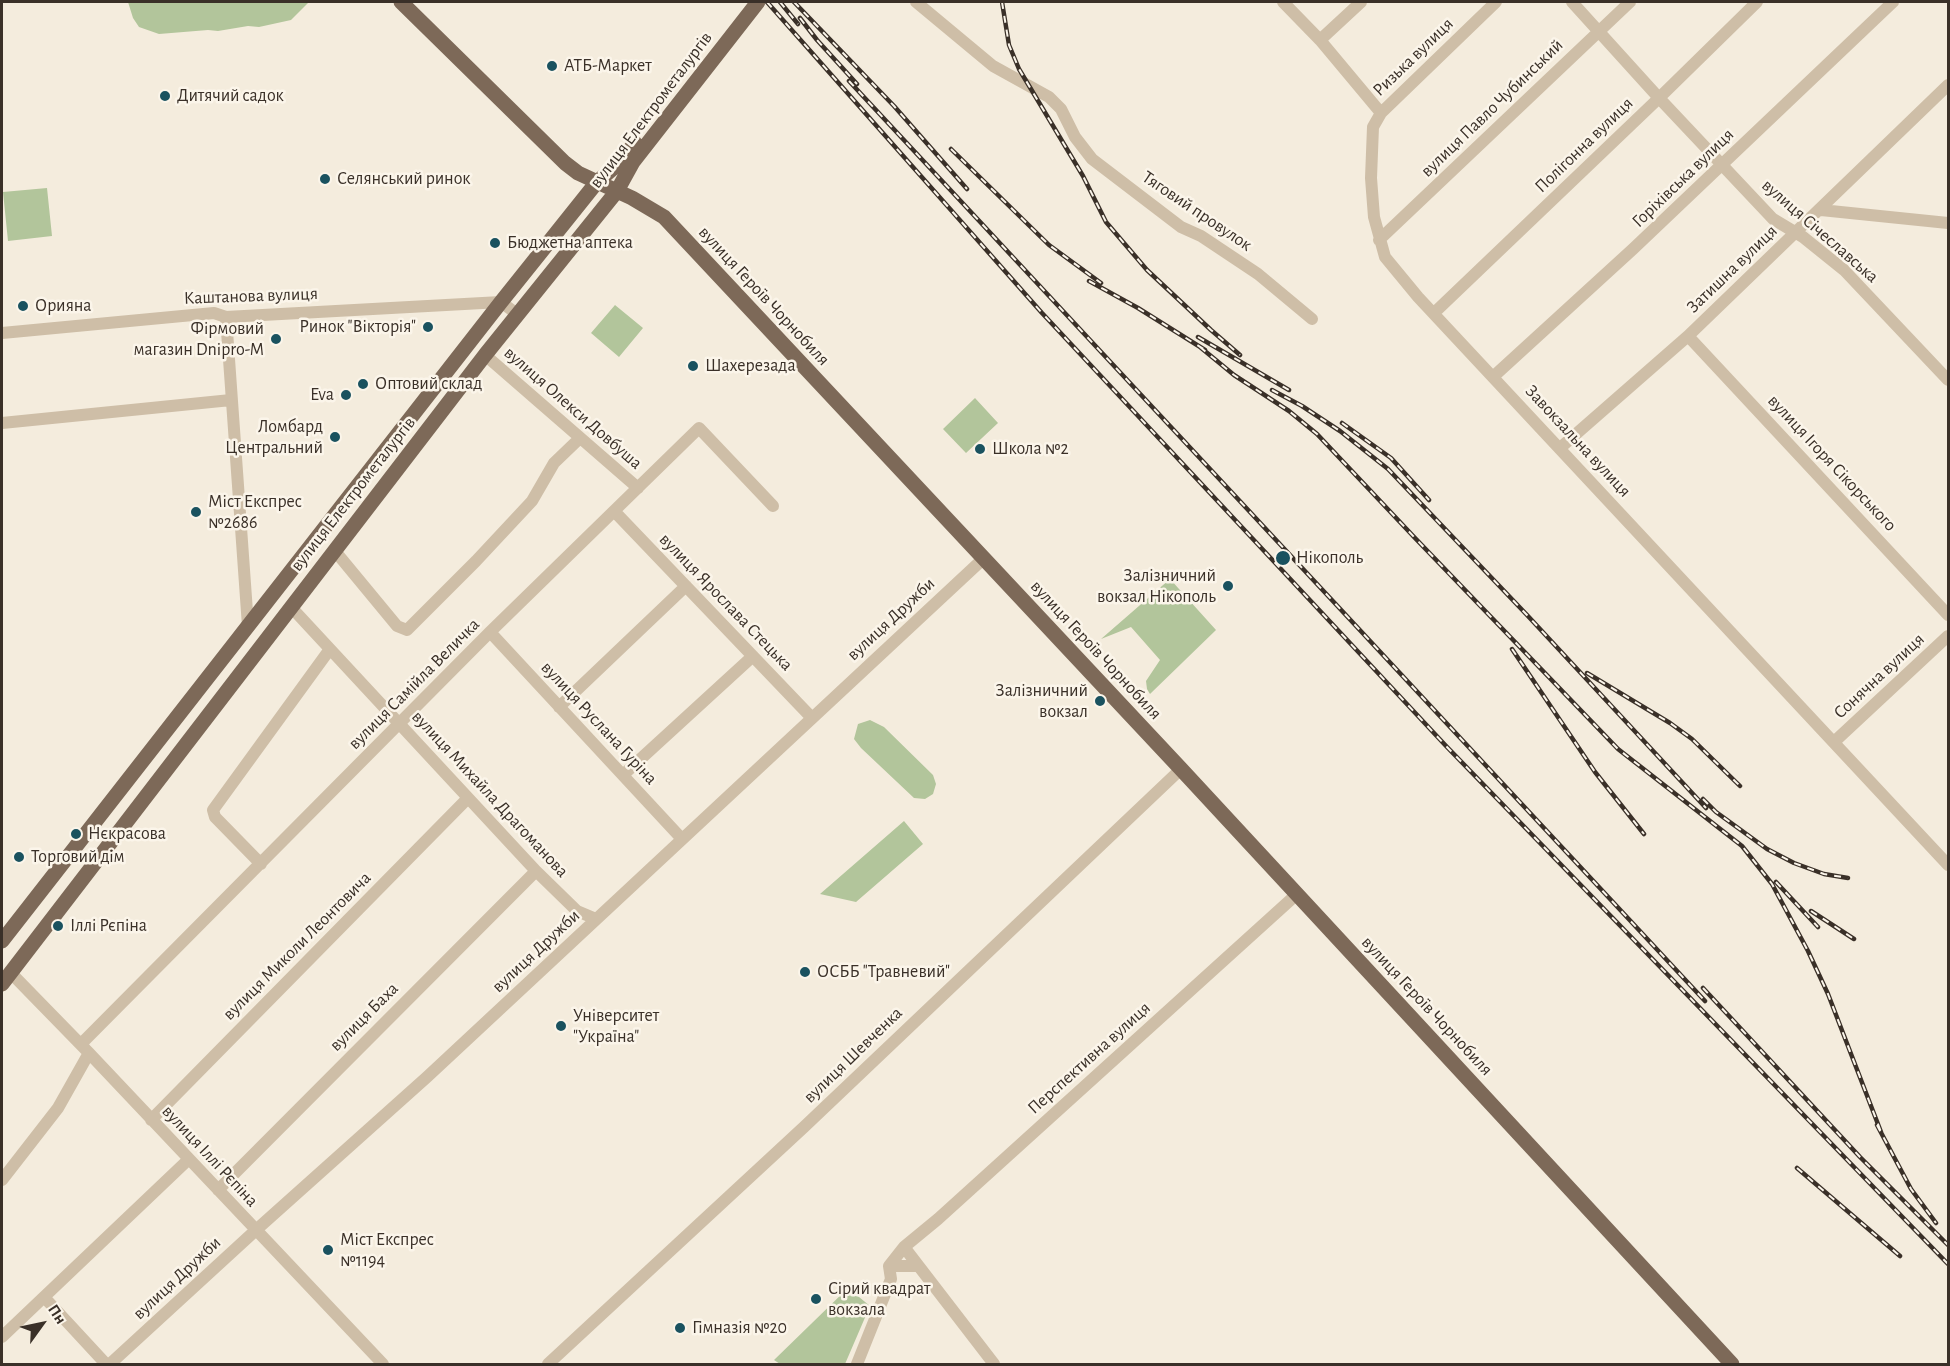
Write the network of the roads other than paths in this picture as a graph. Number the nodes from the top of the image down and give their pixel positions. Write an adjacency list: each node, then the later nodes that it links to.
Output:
1 (401, 2): 19 (main road, вулиця Героїв Чорнобиля)
2 (746, 2): 12 (main road)
3 (758, 2): 12 (main road)
4 (915, 2): 29 (street, Тяговий провулок)
5 (1283, 2): 14 (street)
6 (1361, 2): 14 (street)
7 (1496, 2): 17 (street, Ризька вулиця)
8 (1572, 2): 13 (street, вулиця Січеславська)
9 (1630, 2): 13 (street, вулиця Павло Чубинський)
10 (1757, 2): 16 (street, Полігонна вулиця)
11 (1893, 2): 18 (street, Горіхівська вулиця)
12 (734, 25): 19 (main road, вулиця Електрометалургів); 20 (main road, вулиця Електрометалургів)
13 (1599, 31): 16 (street, вулиця Січеславська); 24 (street, вулиця Павло Чубинський)
14 (1320, 40): 17 (street)
15 (1948, 85): 21 (street, Затишна вулиця)
16 (1659, 98): 18 (street, вулиця Січеславська); 26 (street, Полігонна вулиця)
17 (1381, 113): 24 (street, Завокзальна вулиця)
18 (1722, 165): 23 (street, вулиця Січеславська); 33 (street, Горіхівська вулиця)
19 (597, 183): 20 (main road, вулиця Героїв Чорнобиля); 25 (main road, вулиця Електрометалургів)
20 (617, 190): 27 (main road, вулиця Електрометалургів); 43 (main road, вулиця Героїв Чорнобиля)
21 (1821, 210): 22 (street); 23 (street, Затишна вулиця)
22 (1948, 223)
23 (1796, 234): 31 (street, Затишна вулиця); 34 (street, вулиця Січеславська)
24 (1379, 240): 26 (street, Завокзальна вулиця)
25 (501, 302): 27 (street); 28 (street, Каштанова вулиця); 47 (main road, вулиця Електрометалургів)
26 (1434, 313): 33 (street, Завокзальна вулиця)
27 (517, 314): 32 (main road, вулиця Електрометалургів)
28 (226, 317): 30 (street, Каштанова вулиця); 35 (street)
29 (1312, 319)
30 (2, 333)
31 (1688, 336): 38 (street, Затишна вулиця); 46 (street, вулиця Ігоря Сікорського)
32 (485, 354): 37 (street, вулиця Олекси Довбуша); 42 (main road, вулиця Електрометалургів)
33 (1494, 376): 38 (street, Завокзальна вулиця)
34 (1948, 380)
35 (231, 400): 36 (street); 47 (street)
36 (2, 423)
37 (580, 438): 39 (street, вулиця Олекси Довбуша); 42 (street)
38 (1560, 448): 55 (street, Завокзальна вулиця)
39 (638, 488): 40 (street, вулиця Самійла Величка); 41 (street, вулиця Самійла Величка)
40 (773, 506)
41 (614, 511): 44 (street, вулиця Ярослава Стецька); 48 (street, вулиця Самійла Величка)
42 (334, 551): 45 (main road, вулиця Електрометалургів)
43 (983, 558): 53 (street, вулиця Дружби); 56 (main road, вулиця Героїв Чорнобиля)
44 (686, 585): 51 (street, вулиця Ярослава Стецька); 52 (street)
45 (291, 607): 50 (street, вулиця Михайла Драгоманова); 66 (main road, вулиця Електрометалургів)
46 (1948, 615)
47 (248, 626): 65 (main road, вулиця Електрометалургів)
48 (490, 632): 52 (street, вулиця Руслана Гуріна); 54 (street, вулиця Самійла Величка)
49 (1948, 636): 55 (street, Сонячна вулиця)
50 (330, 649): 54 (street, вулиця Михайла Драгоманова); 60 (street)
51 (753, 656): 53 (street, вулиця Ярослава Стецька); 57 (street)
52 (559, 707): 57 (street, вулиця Руслана Гуріна)
53 (812, 718): 59 (street, вулиця Дружби)
54 (400, 725): 58 (street, вулиця Михайла Драгоманова); 60 (street, вулиця Самійла Величка)
55 (1834, 742): 61 (street, Завокзальна вулиця)
56 (1181, 769): 63 (main road, вулиця Героїв Чорнобиля); 81 (street, вулиця Шевченка)
57 (623, 775): 59 (street, вулиця Руслана Гуріна)
58 (468, 798): 62 (street, вулиця Михайла Драгоманова); 69 (street, вулиця Миколи Леонтовича)
59 (682, 839): 64 (street, вулиця Дружби)
60 (261, 864): 68 (street, вулиця Самійла Величка)
61 (1948, 865)
62 (536, 871): 64 (street, вулиця Михайла Драгоманова); 72 (street, вулиця Баха)
63 (1297, 894): 74 (street, Перспективна вулиця); 84 (main road, вулиця Героїв Чорнобиля)
64 (596, 919): 73 (street, вулиця Дружби)
65 (2, 941): 66 (main road)
66 (22, 957): 67 (main road, вулиця Електрометалургів)
67 (4, 981): 68 (street, вулиця Іллі Рєпіна)
68 (85, 1049): 69 (street, вулиця Іллі Рєпіна); 71 (street, вулиця Самійла Величка)
69 (151, 1120): 70 (street, вулиця Іллі Рєпіна)
70 (189, 1159): 72 (street, вулиця Іллі Рєпіна); 77 (street)
71 (2, 1180)
72 (218, 1190): 73 (street, вулиця Іллі Рєпіна)
73 (256, 1230): 79 (street, вулиця Дружби); 80 (street, вулиця Іллі Рєпіна)
74 (904, 1247): 75 (street, Перспективна вулиця); 76 (street)
75 (889, 1266): 76 (street); 82 (street)
76 (918, 1266): 83 (street)
77 (44, 1297): 78 (street); 79 (street)
78 (2, 1337)
79 (108, 1365)
80 (383, 1365)
81 (548, 1365)
82 (856, 1365)
83 (994, 1365)
84 (1732, 1365)

